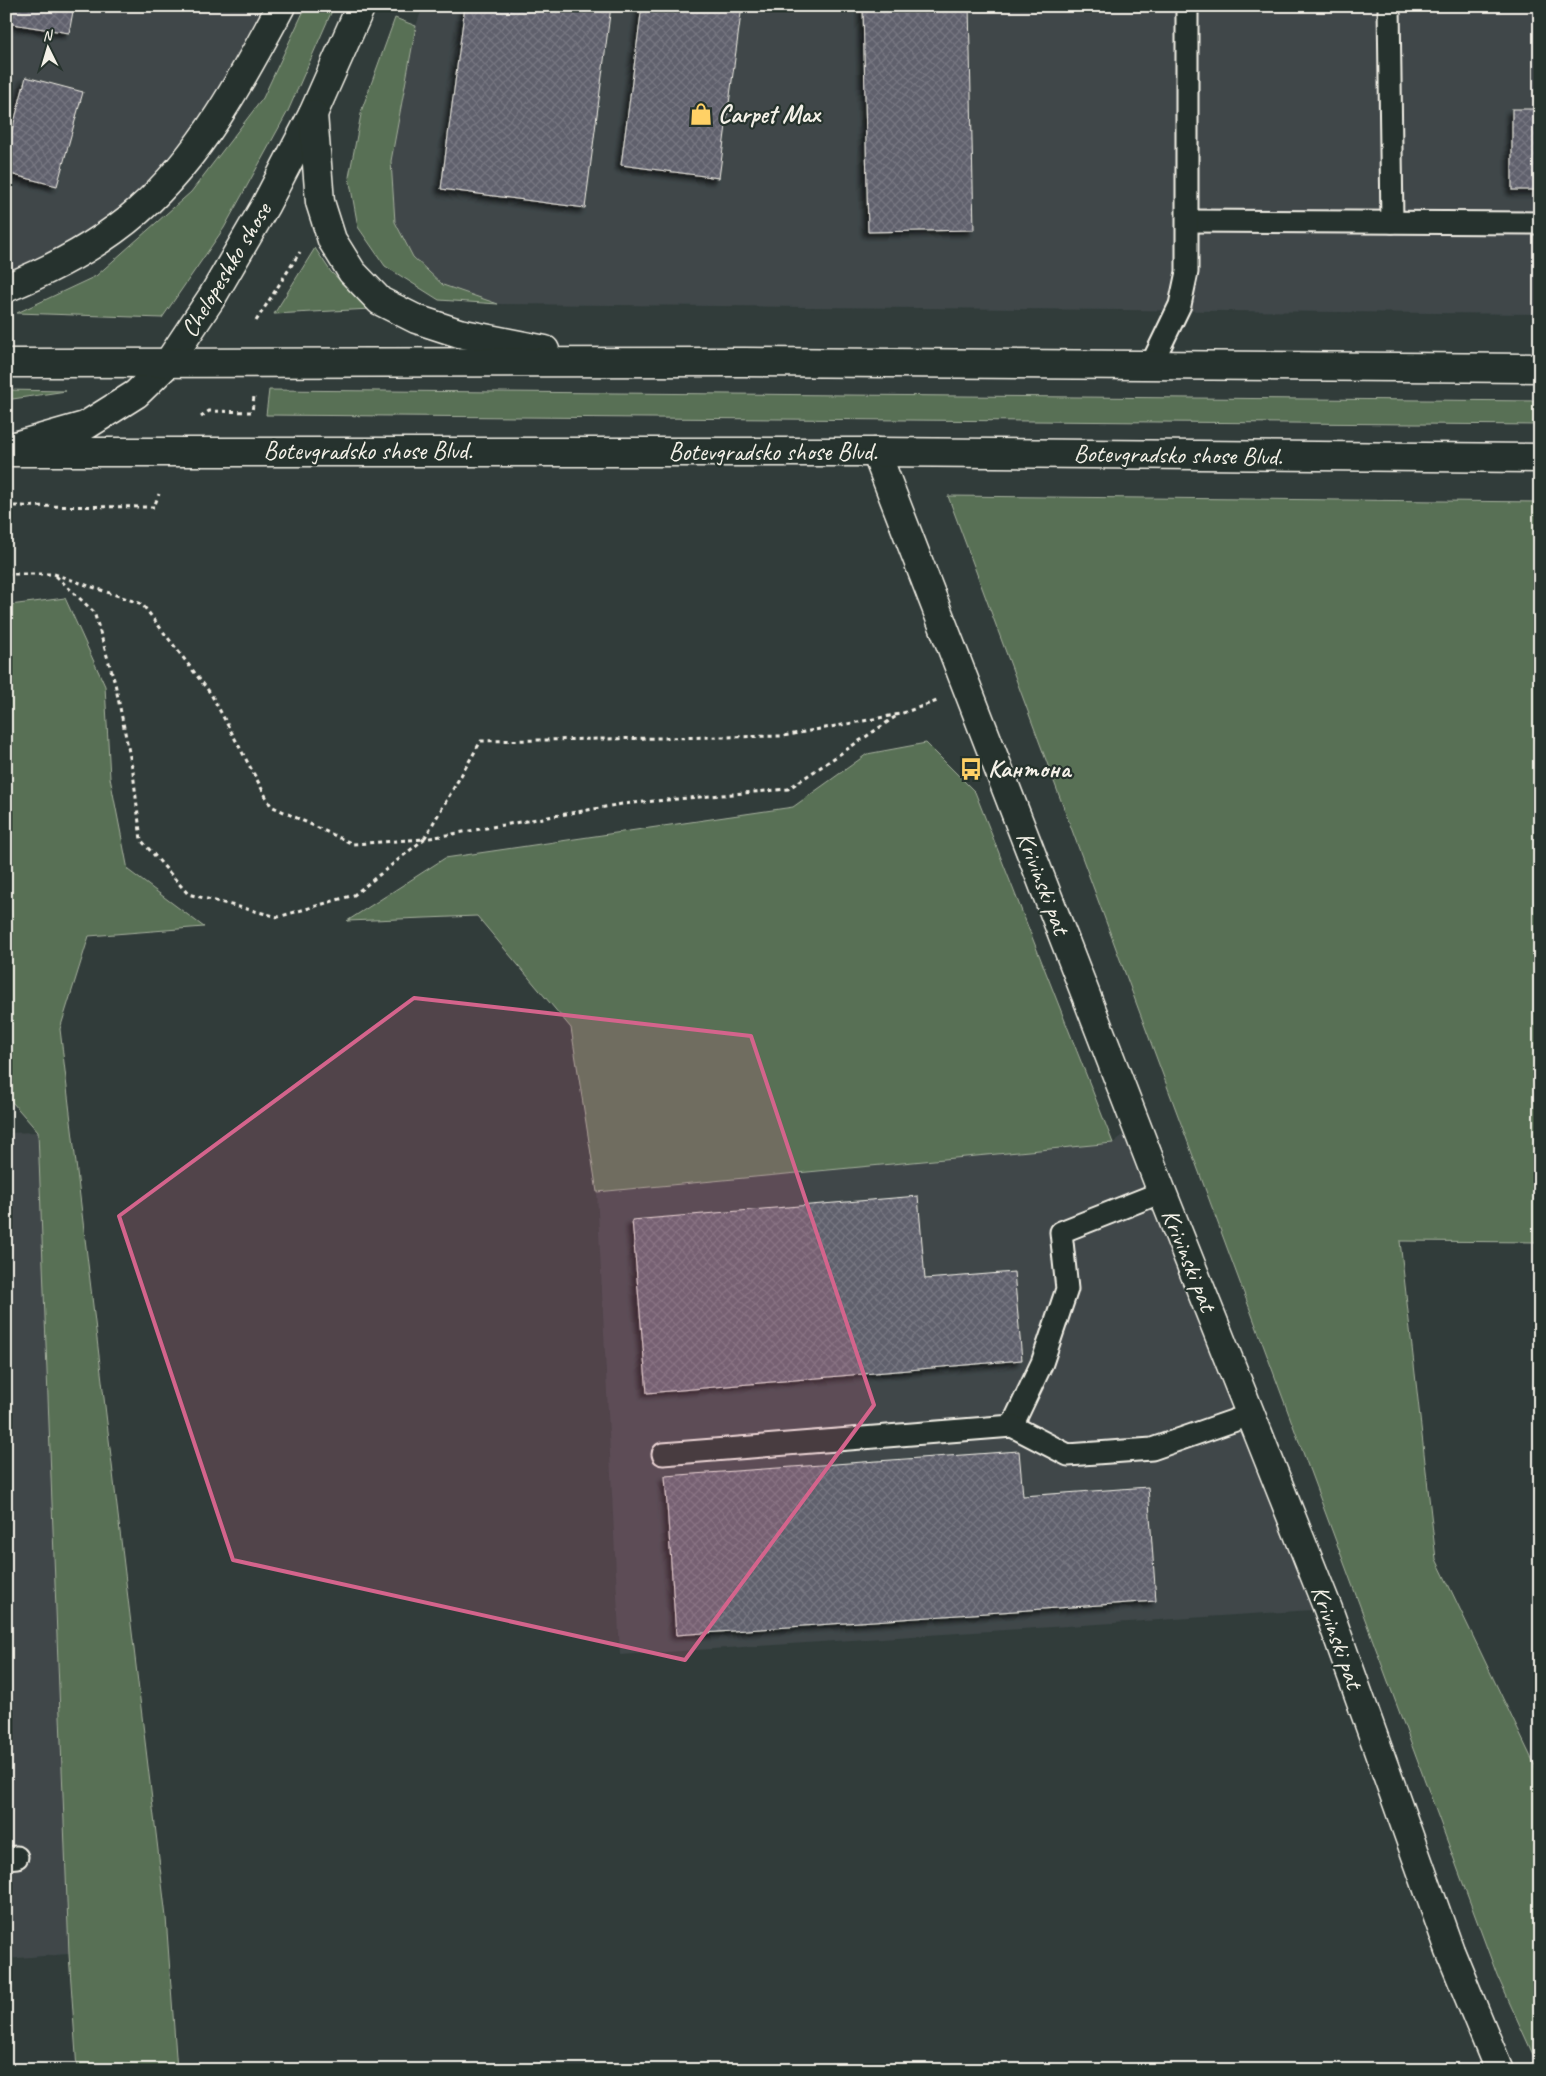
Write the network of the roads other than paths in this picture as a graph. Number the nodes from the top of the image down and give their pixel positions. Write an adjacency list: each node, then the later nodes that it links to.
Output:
1 (281, 6): 9 (main road)
2 (361, 6): 5 (main road, Chelopeshko shose)
3 (1187, 6): 6 (lane)
4 (1389, 6): 7 (lane)
5 (313, 114): 11 (main road); 12 (main road, Chelopeshko shose)
6 (1188, 221): 7 (lane); 13 (lane)
7 (1392, 222): 8 (lane)
8 (1540, 223)
9 (6, 288)
10 (6, 362): 12 (main road)
11 (606, 362): 12 (main road); 13 (main road)
12 (168, 363): 15 (main road, Chelopeshko shose)
13 (1151, 365): 14 (main road)
14 (1540, 368)
15 (6, 450): 16 (main road, Botevgradsko shose Blvd.)
16 (876, 452): 17 (main road, Botevgradsko shose Blvd.); 18 (main road, Krivinski pat)
17 (1540, 458)
18 (1162, 1192): 19 (main road, Krivinski pat); 20 (lane)
19 (1250, 1415): 20 (lane); 22 (main road, Krivinski pat)
20 (1012, 1426): 21 (lane)
21 (663, 1454)
22 (1499, 2070)

